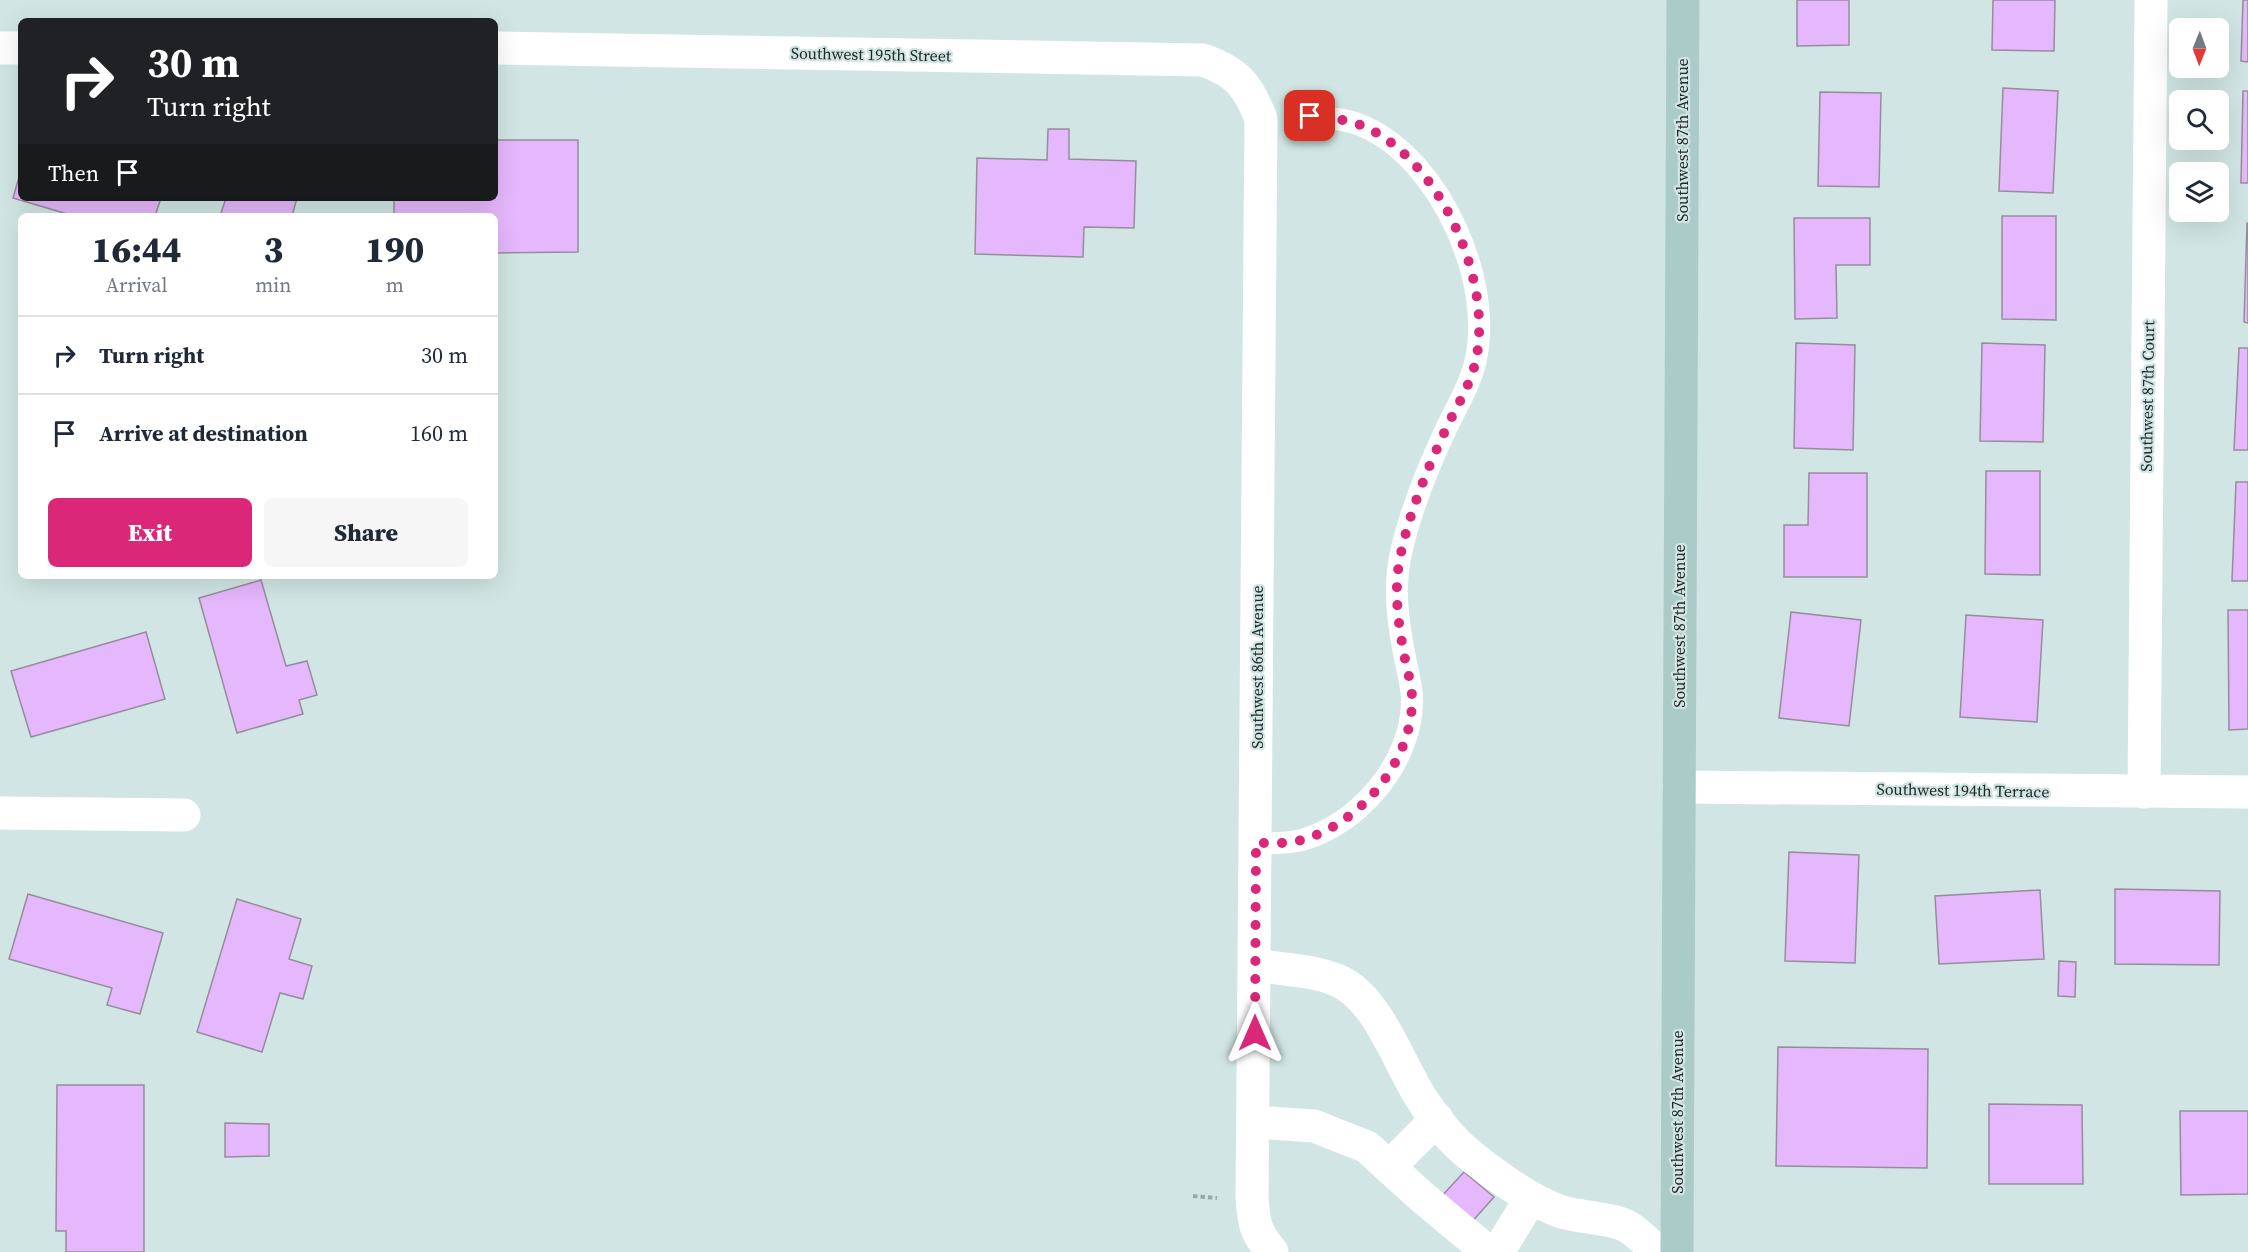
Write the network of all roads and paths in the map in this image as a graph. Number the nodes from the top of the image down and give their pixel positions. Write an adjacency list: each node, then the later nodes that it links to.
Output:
1 (1683, 0): 8 (street, Southwest 87th Avenue)
2 (2151, 0): 9 (street, Southwest 87th Court)
3 (0, 48): 4 (street)
4 (18, 48)
5 (498, 48): 6 (street, Southwest 195th Street)
6 (1241, 81): 13 (street, Southwest 86th Avenue)
7 (1310, 116): 13 (lane)
8 (1678, 787): 9 (street, Southwest 194th Terrace); 25 (street, Southwest 87th Avenue)
9 (2144, 792): 10 (street, Southwest 194th Terrace)
10 (2248, 792)
11 (0, 813): 12 (street)
12 (184, 815)
13 (1256, 843): 14 (street, Southwest 86th Avenue)
14 (1256, 966): 15 (street); 16 (street, Southwest 86th Avenue)
15 (1437, 1119): 17 (street); 20 (street)
16 (1254, 1122): 17 (street); 21 (street, Southwest 86th Avenue)
17 (1389, 1167): 22 (street)
18 (1193, 1196): 19 (path)
19 (1218, 1198)
20 (1531, 1198): 23 (street); 24 (street)
21 (1272, 1252)
22 (1488, 1252)
23 (1498, 1252)
24 (1658, 1252)
25 (1677, 1252)

